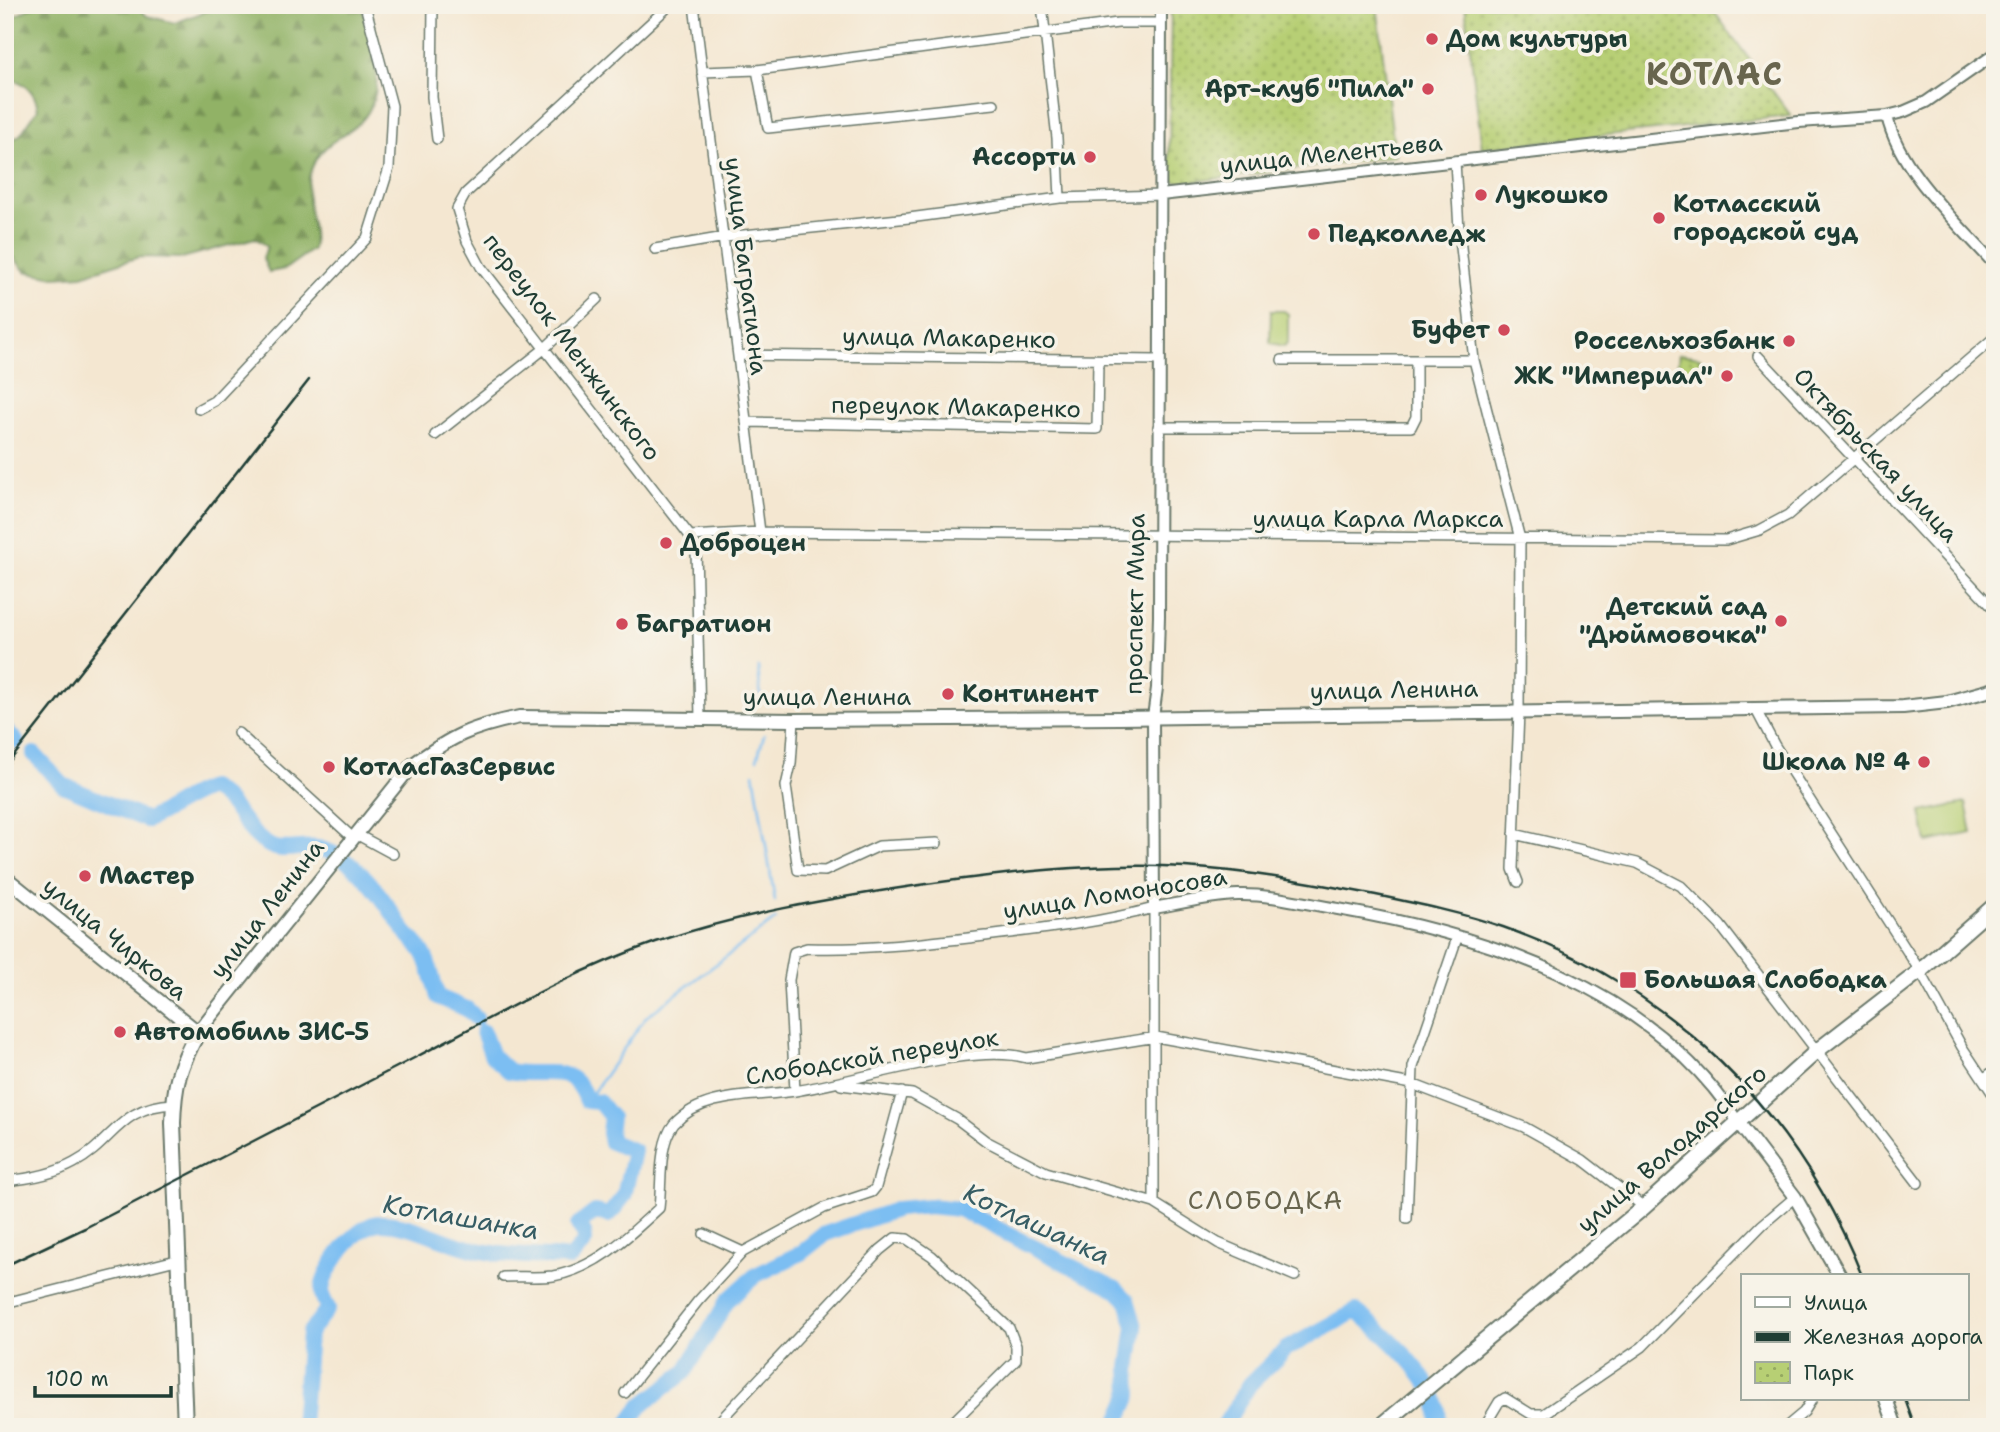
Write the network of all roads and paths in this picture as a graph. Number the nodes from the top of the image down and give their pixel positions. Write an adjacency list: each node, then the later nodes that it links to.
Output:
1 (365, 5): 31 (street)
2 (433, 5): 14 (street)
3 (670, 5): 23 (street, переулок Менжинского)
4 (694, 5): 11 (street, улица Багратиона)
5 (1042, 5): 8 (street)
6 (1161, 5): 7 (street, проспект Мира)
7 (1161, 23): 8 (street); 16 (street, проспект Мира)
8 (1046, 32): 10 (street); 17 (street)
9 (1995, 54): 13 (street, улица Мелентьева)
10 (757, 70): 11 (street); 12 (street)
11 (702, 72): 18 (street, улица Багратиона)
12 (994, 104)
13 (1887, 116): 15 (street, улица Мелентьева); 20 (street)
14 (437, 139)
15 (1454, 162): 16 (street, улица Мелентьева); 30 (street)
16 (1161, 195): 17 (street, улица Мелентьева); 28 (street, проспект Мира)
17 (1060, 198): 18 (street, улица Мелентьева)
18 (725, 237): 19 (street, улица Мелентьева); 24 (street, улица Багратиона)
19 (655, 249)
20 (1995, 265)
21 (597, 299): 23 (street)
22 (1995, 337): 35 (street, улица Карла Маркса)
23 (544, 349): 34 (street); 37 (street, переулок Менжинского)
24 (739, 355): 27 (street, улица Макаренко); 32 (street, улица Багратиона)
25 (1758, 356): 35 (street, Октябрьская улица)
26 (1282, 359): 29 (street)
27 (1098, 360): 28 (street, улица Макаренко); 32 (street, переулок Макаренко)
28 (1158, 360): 33 (street, проспект Мира)
29 (1416, 360): 30 (street); 33 (street)
30 (1474, 360): 39 (street)
31 (199, 409)
32 (746, 422): 36 (street, улица Багратиона)
33 (1158, 427): 38 (street, проспект Мира)
34 (435, 435)
35 (1854, 461): 39 (street, улица Карла Маркса); 40 (street, Октябрьская улица)
36 (760, 532): 37 (street, улица Карла Маркса); 38 (street, улица Карла Маркса)
37 (690, 536): 45 (street)
38 (1158, 537): 39 (street, улица Карла Маркса); 44 (street, проспект Мира)
39 (1520, 539): 43 (street)
40 (1995, 610)
41 (1995, 689): 42 (main road, улица Ленина)
42 (1756, 710): 43 (main road, улица Ленина); 57 (street)
43 (1519, 711): 44 (main road, улица Ленина); 48 (street)
44 (1153, 717): 46 (main road, улица Ленина); 55 (street, проспект Мира)
45 (700, 718): 46 (main road, улица Ленина); 49 (main road, улица Ленина)
46 (794, 720): 50 (street)
47 (237, 733): 49 (street)
48 (1514, 834): 53 (street); 60 (street)
49 (351, 840): 51 (street); 58 (main road, улица Ленина)
50 (937, 843)
51 (393, 854)
52 (5, 877): 58 (main road, улица Чиркова)
53 (1518, 882)
54 (1995, 905): 57 (main road, улица Володарского)
55 (1154, 908): 56 (street, улица Ломоносова); 59 (street, проспект Мира); 65 (street, улица Ломоносова)
56 (1457, 938): 63 (street); 69 (street, улица Ломоносова)
57 (1920, 971): 60 (main road, улица Володарского); 62 (street)
58 (198, 1032): 68 (main road, улица Ленина)
59 (1156, 1037): 63 (street, Слободской переулок); 64 (street, Слободской переулок); 73 (street, проспект Мира)
60 (1818, 1050): 69 (main road, улица Володарского); 71 (street)
61 (1995, 1070): 62 (street)
62 (1983, 1079): 67 (street)
63 (1412, 1084): 74 (street, Слободской переулок); 75 (street)
64 (830, 1085): 65 (street, Слободской переулок); 66 (street)
65 (795, 1091): 81 (street, Слободской переулок)
66 (902, 1092): 73 (street); 77 (street)
67 (1995, 1097)
68 (174, 1104): 70 (street); 78 (main road, улица Ленина)
69 (1738, 1122): 72 (main road, улица Ломоносова); 74 (main road, улица Володарского)
70 (5, 1181)
71 (1918, 1183)
72 (1795, 1196): 79 (main road, улица Ломоносова); 91 (street)
73 (1154, 1203): 80 (street)
74 (1644, 1207): 90 (main road, улица Володарского)
75 (1408, 1219)
76 (704, 1234): 77 (street)
77 (743, 1252): 83 (street)
78 (180, 1259): 82 (street); 87 (main road, улица Ленина)
79 (1839, 1274)
80 (1295, 1276)
81 (503, 1277)
82 (5, 1303)
83 (625, 1393)
84 (1811, 1400): 92 (street)
85 (1886, 1400): 93 (main road)
86 (954, 1425): 88 (street); 89 (street)
87 (185, 1427)
88 (714, 1427)
89 (937, 1427)
90 (1380, 1427)
91 (1484, 1427)
92 (1786, 1427)
93 (1896, 1427)

